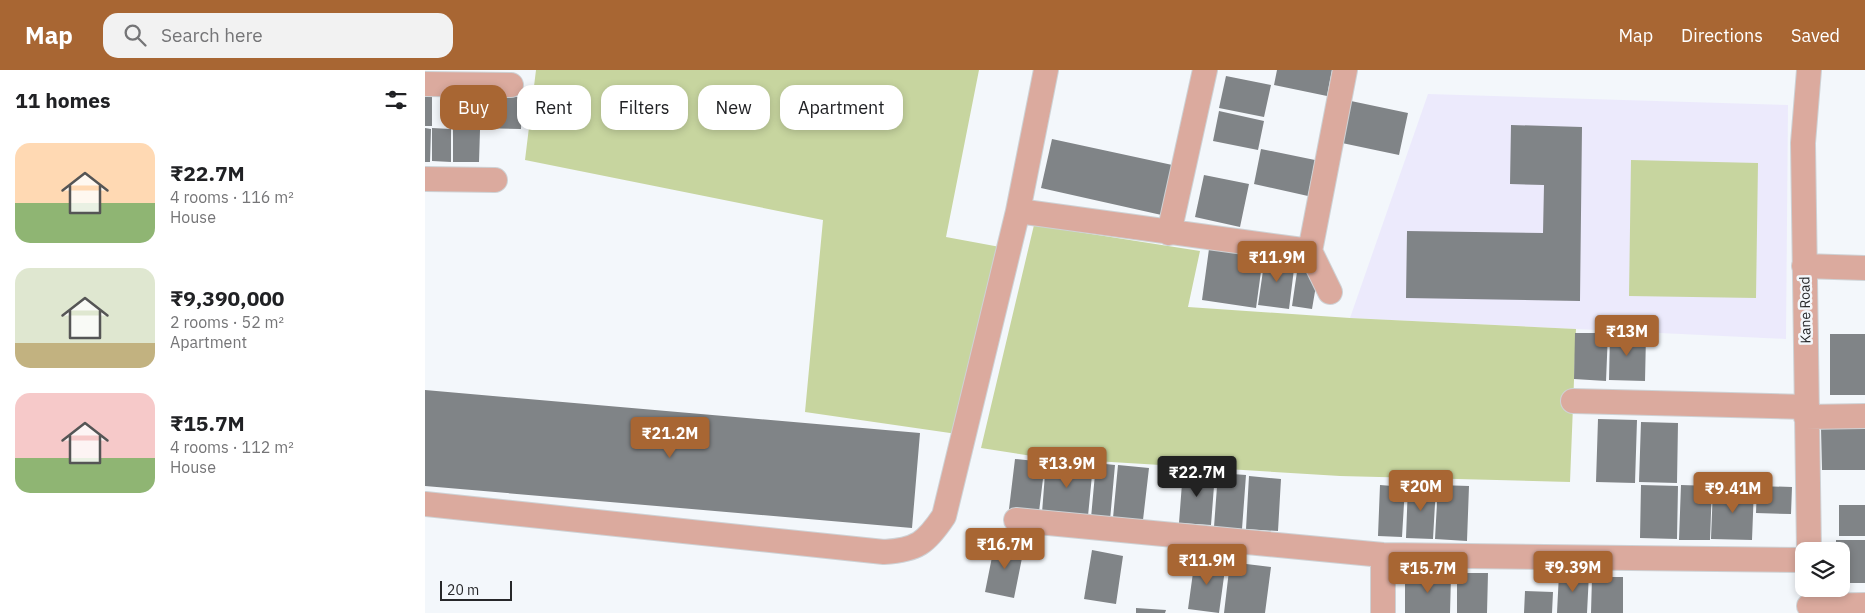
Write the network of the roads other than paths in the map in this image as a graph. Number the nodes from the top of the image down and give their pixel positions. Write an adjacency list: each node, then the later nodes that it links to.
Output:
1 (1046, 70): 9 (street)
2 (1205, 70): 10 (street)
3 (1345, 70): 11 (street)
4 (1809, 70): 12 (street, Kane Road)
5 (425, 84): 6 (street)
6 (511, 85)
7 (425, 180): 8 (street)
8 (495, 180)
9 (1018, 211): 10 (street); 18 (street)
10 (1169, 233): 11 (street)
11 (1310, 251): 14 (street)
12 (1805, 266): 13 (street); 16 (street, Kane Road)
13 (1865, 268)
14 (1330, 292)
15 (1573, 401): 16 (street)
16 (1806, 412): 17 (street); 20 (street, Kane Road)
17 (1865, 416)
18 (425, 504)
19 (1016, 520): 21 (street)
20 (1809, 542)
21 (1383, 555): 22 (street); 25 (street)
22 (1795, 560)
23 (1809, 603): 24 (street)
24 (1865, 605)
25 (1383, 613)

